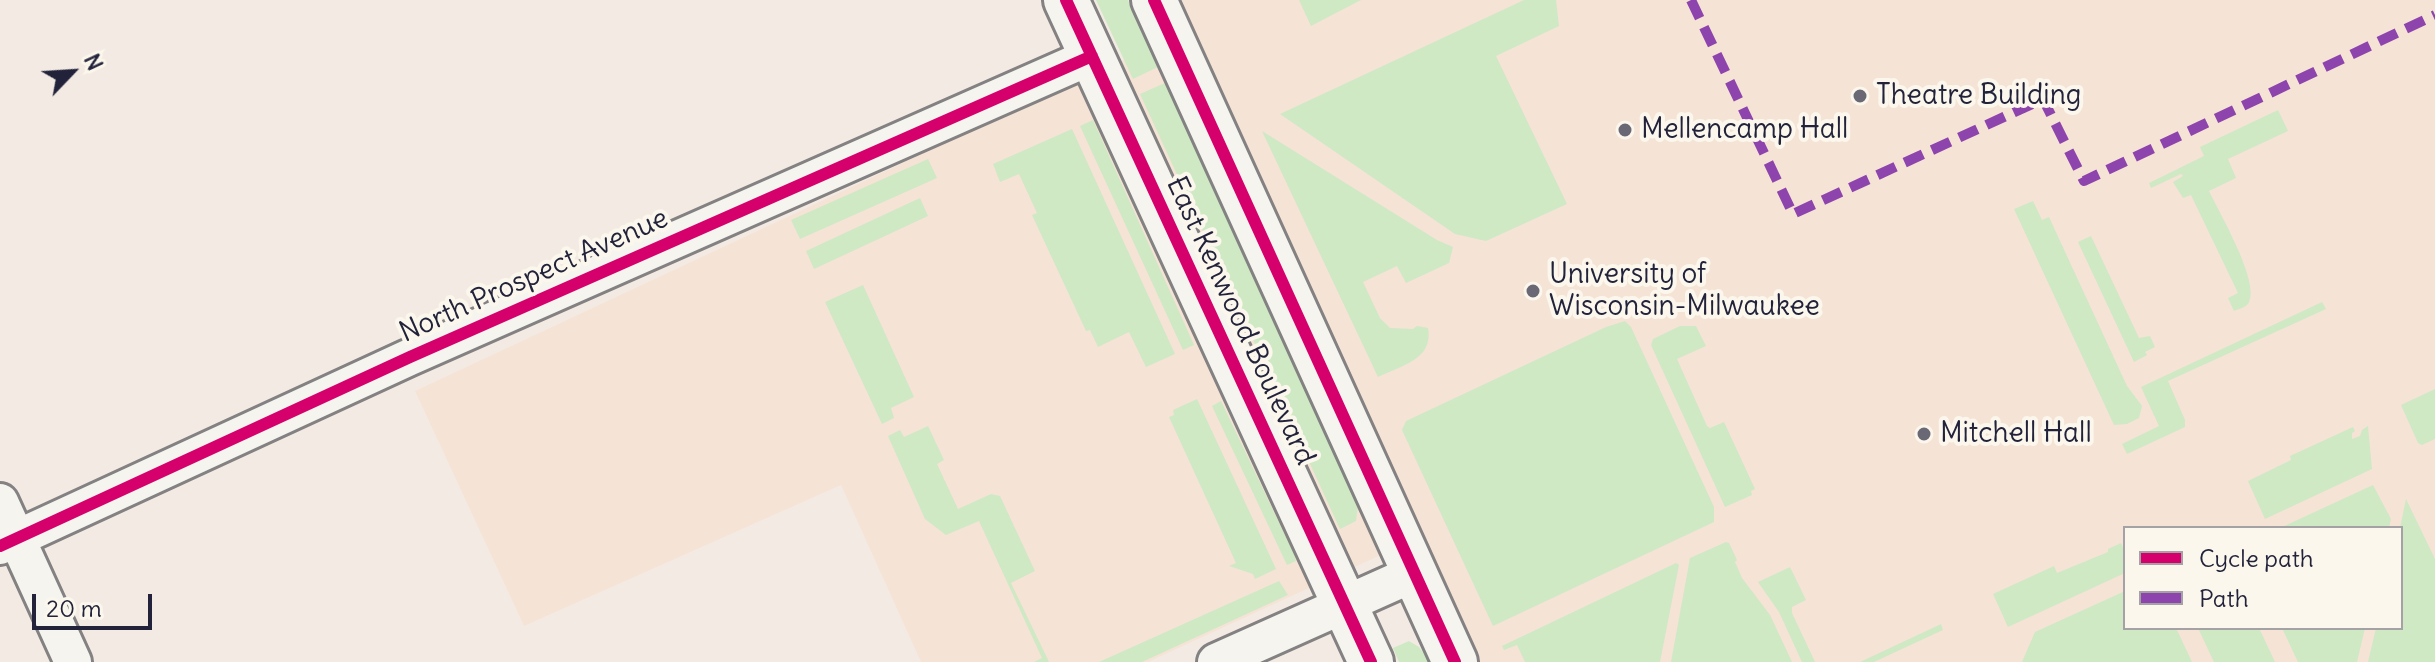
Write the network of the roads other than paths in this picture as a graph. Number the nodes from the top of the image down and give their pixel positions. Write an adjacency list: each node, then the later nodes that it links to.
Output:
1 (1066, 0): 3 (street, East Kenwood Boulevard)
2 (1154, 0): 6 (street, East Kenwood Boulevard)
3 (1092, 56): 5 (street, North Prospect Avenue); 7 (street, East Kenwood Boulevard)
4 (0, 502): 5 (street)
5 (9, 542): 8 (street)
6 (1415, 573): 7 (street); 11 (street, East Kenwood Boulevard)
7 (1345, 605): 9 (street); 10 (street, East Kenwood Boulevard)
8 (73, 662)
9 (1216, 662)
10 (1371, 662)
11 (1455, 662)

